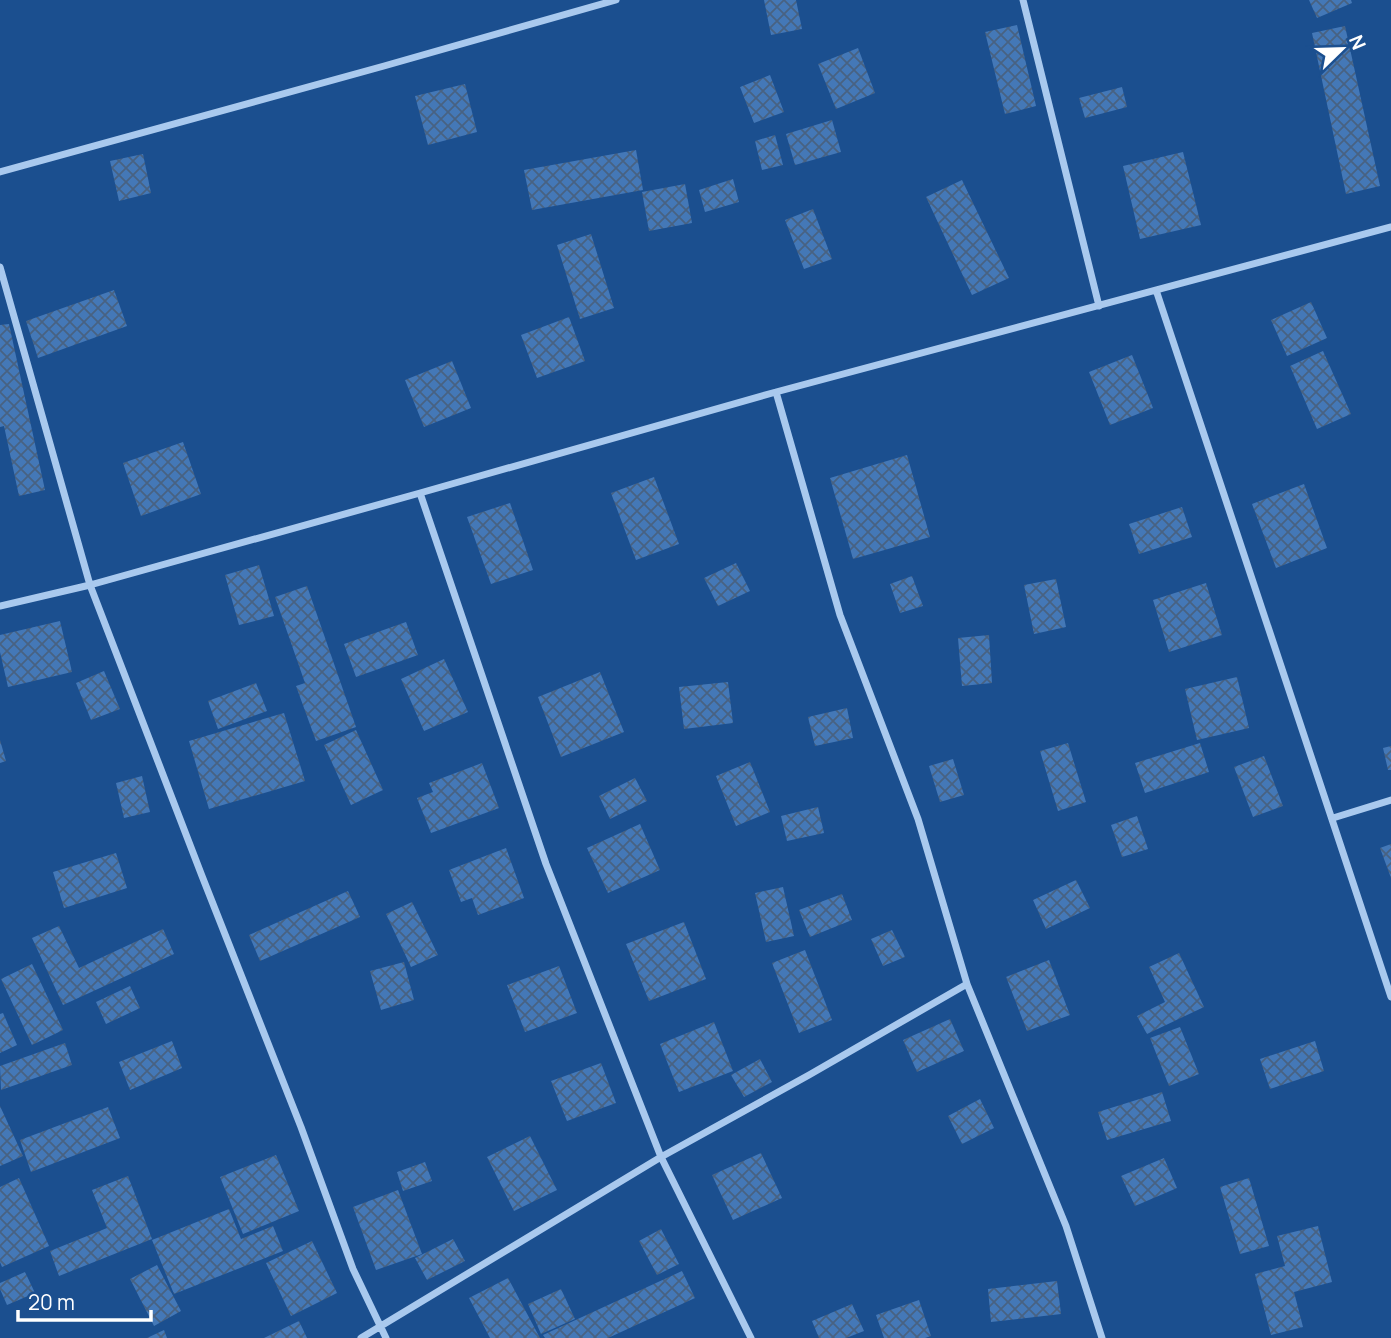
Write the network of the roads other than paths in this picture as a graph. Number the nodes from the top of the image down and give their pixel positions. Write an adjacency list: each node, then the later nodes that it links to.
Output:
1 (616, 0): 3 (street)
2 (1023, 0): 7 (street)
3 (0, 172)
4 (1391, 227): 6 (street)
5 (0, 267): 10 (street)
6 (1156, 289): 7 (street); 13 (street)
7 (1099, 306): 8 (street)
8 (776, 392): 9 (street); 14 (street)
9 (420, 494): 10 (street); 16 (street)
10 (90, 585): 11 (street); 17 (street)
11 (0, 606)
12 (1391, 800): 13 (street)
13 (1333, 818): 15 (street)
14 (967, 984): 16 (street); 21 (street)
15 (1391, 997)
16 (660, 1157): 17 (street); 20 (street)
17 (379, 1326): 18 (street); 19 (street)
18 (361, 1338)
19 (386, 1338)
20 (751, 1338)
21 (1102, 1338)

